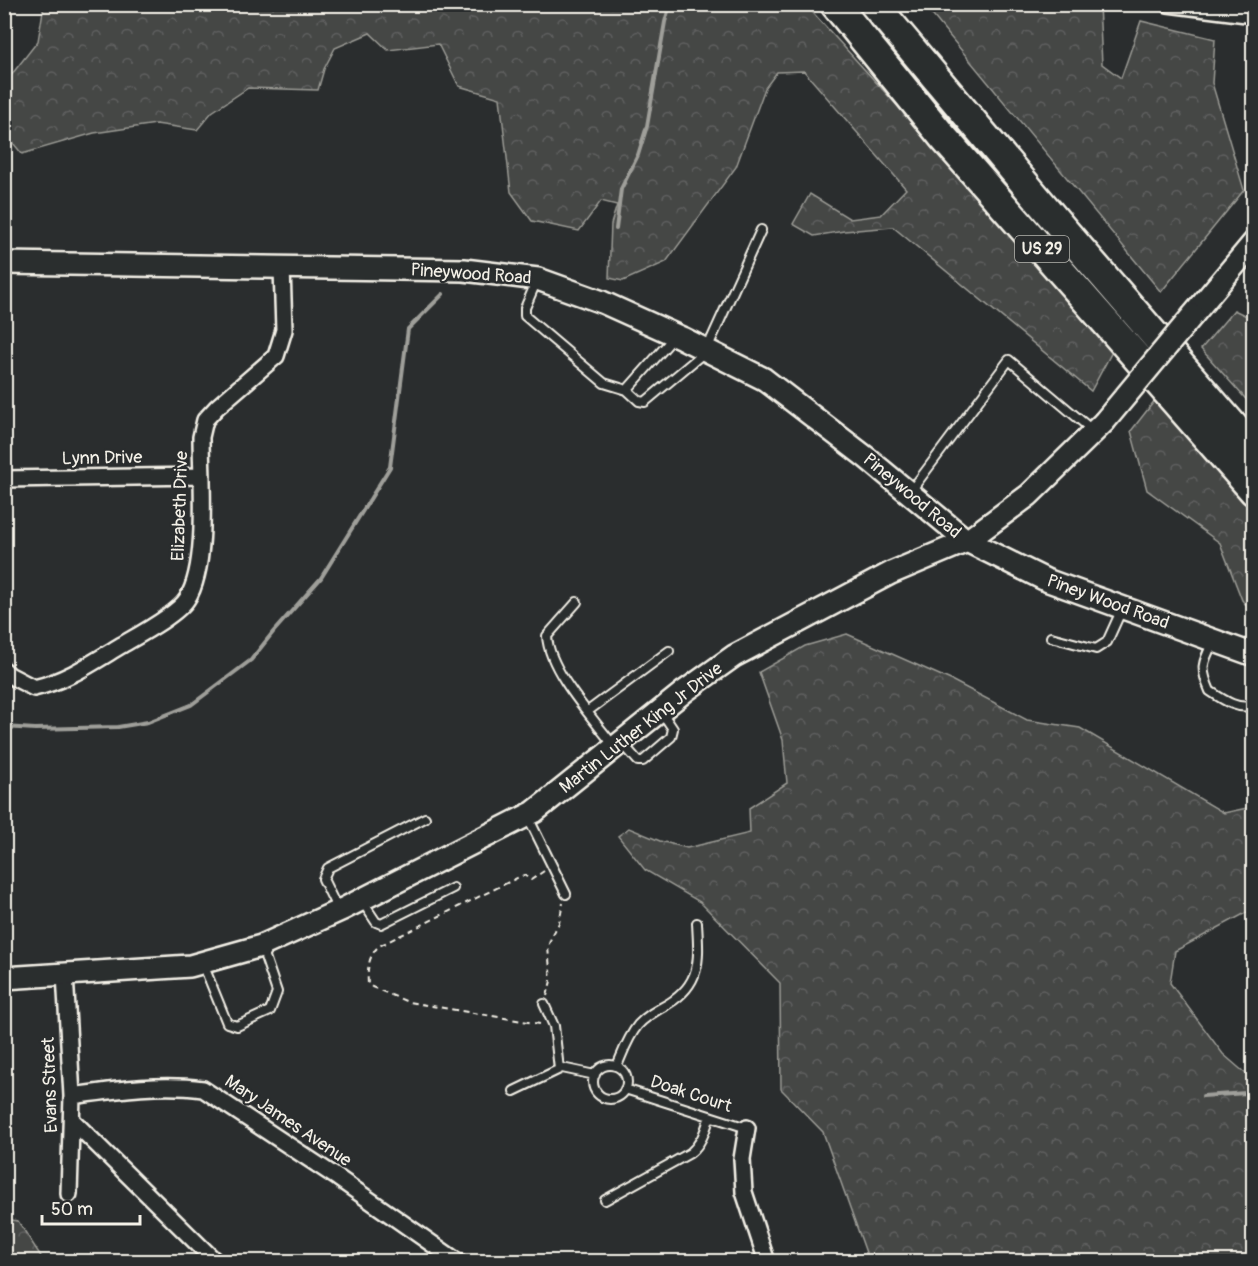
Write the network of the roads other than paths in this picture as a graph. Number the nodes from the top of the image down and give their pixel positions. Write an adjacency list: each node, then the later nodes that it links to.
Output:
1 (835, 4): 17 (highway, US 29)
2 (874, 4): 14 (highway, US 29)
3 (1168, 4): 4 (street)
4 (1254, 15)
5 (761, 230): 11 (lane)
6 (1254, 242): 13 (street, Martin Luther King Jr Drive, bridge)
7 (4, 263): 8 (street, Pineywood Road)
8 (282, 267): 9 (street, Pineywood Road); 15 (street, Elizabeth Drive)
9 (538, 279): 10 (street, Pineywood Road); 12 (lane)
10 (675, 336): 11 (street, Pineywood Road); 12 (lane)
11 (706, 351): 12 (lane); 18 (street, Pineywood Road)
12 (627, 390)
13 (1099, 427): 18 (lane); 19 (street, Martin Luther King Jr Drive)
14 (1254, 450)
15 (201, 476): 16 (street, Lynn Drive); 26 (street, Elizabeth Drive)
16 (4, 479)
17 (1254, 491)
18 (909, 493): 19 (street, Pineywood Road)
19 (967, 541): 21 (street, Piney Wood Road); 29 (street, Martin Luther King Jr Drive)
20 (577, 602): 28 (lane)
21 (1123, 608): 22 (lane); 23 (street, Piney Wood Road)
22 (1051, 637)
23 (1213, 641): 25 (street, Piney Wood Road); 27 (lane)
24 (669, 651): 28 (lane)
25 (1254, 656)
26 (4, 670)
27 (1254, 704)
28 (588, 711): 29 (lane)
29 (619, 745): 30 (street, Martin Luther King Jr Drive)
30 (527, 815): 33 (lane); 34 (street, Martin Luther King Jr Drive)
31 (425, 818): 35 (lane)
32 (453, 888): 34 (lane)
33 (566, 894)
34 (362, 899): 35 (street, Martin Luther King Jr Drive)
35 (338, 911): 37 (street, Martin Luther King Jr Drive)
36 (697, 923): 42 (lane)
37 (261, 946): 38 (street, Martin Luther King Jr Drive); 38 (lane)
38 (202, 963): 39 (street, Martin Luther King Jr Drive)
39 (64, 974): 40 (street, Martin Luther King Jr Drive); 47 (street, Evans Street)
40 (4, 978)
41 (544, 1004): 43 (lane)
42 (617, 1066): 44 (lane); 45 (lane)
43 (559, 1069): 44 (lane); 46 (lane)
44 (595, 1075): 45 (lane)
45 (626, 1089): 48 (lane, Doak Court)
46 (514, 1091)
47 (72, 1096): 49 (street, Evans Street); 54 (street, Mary James Avenue)
48 (710, 1116): 50 (lane, Doak Court); 52 (lane)
49 (73, 1120): 51 (street, Evans Street); 53 (street)
50 (747, 1128): 55 (street)
51 (69, 1194)
52 (605, 1200)
53 (216, 1262)
54 (458, 1262)
55 (767, 1262)

